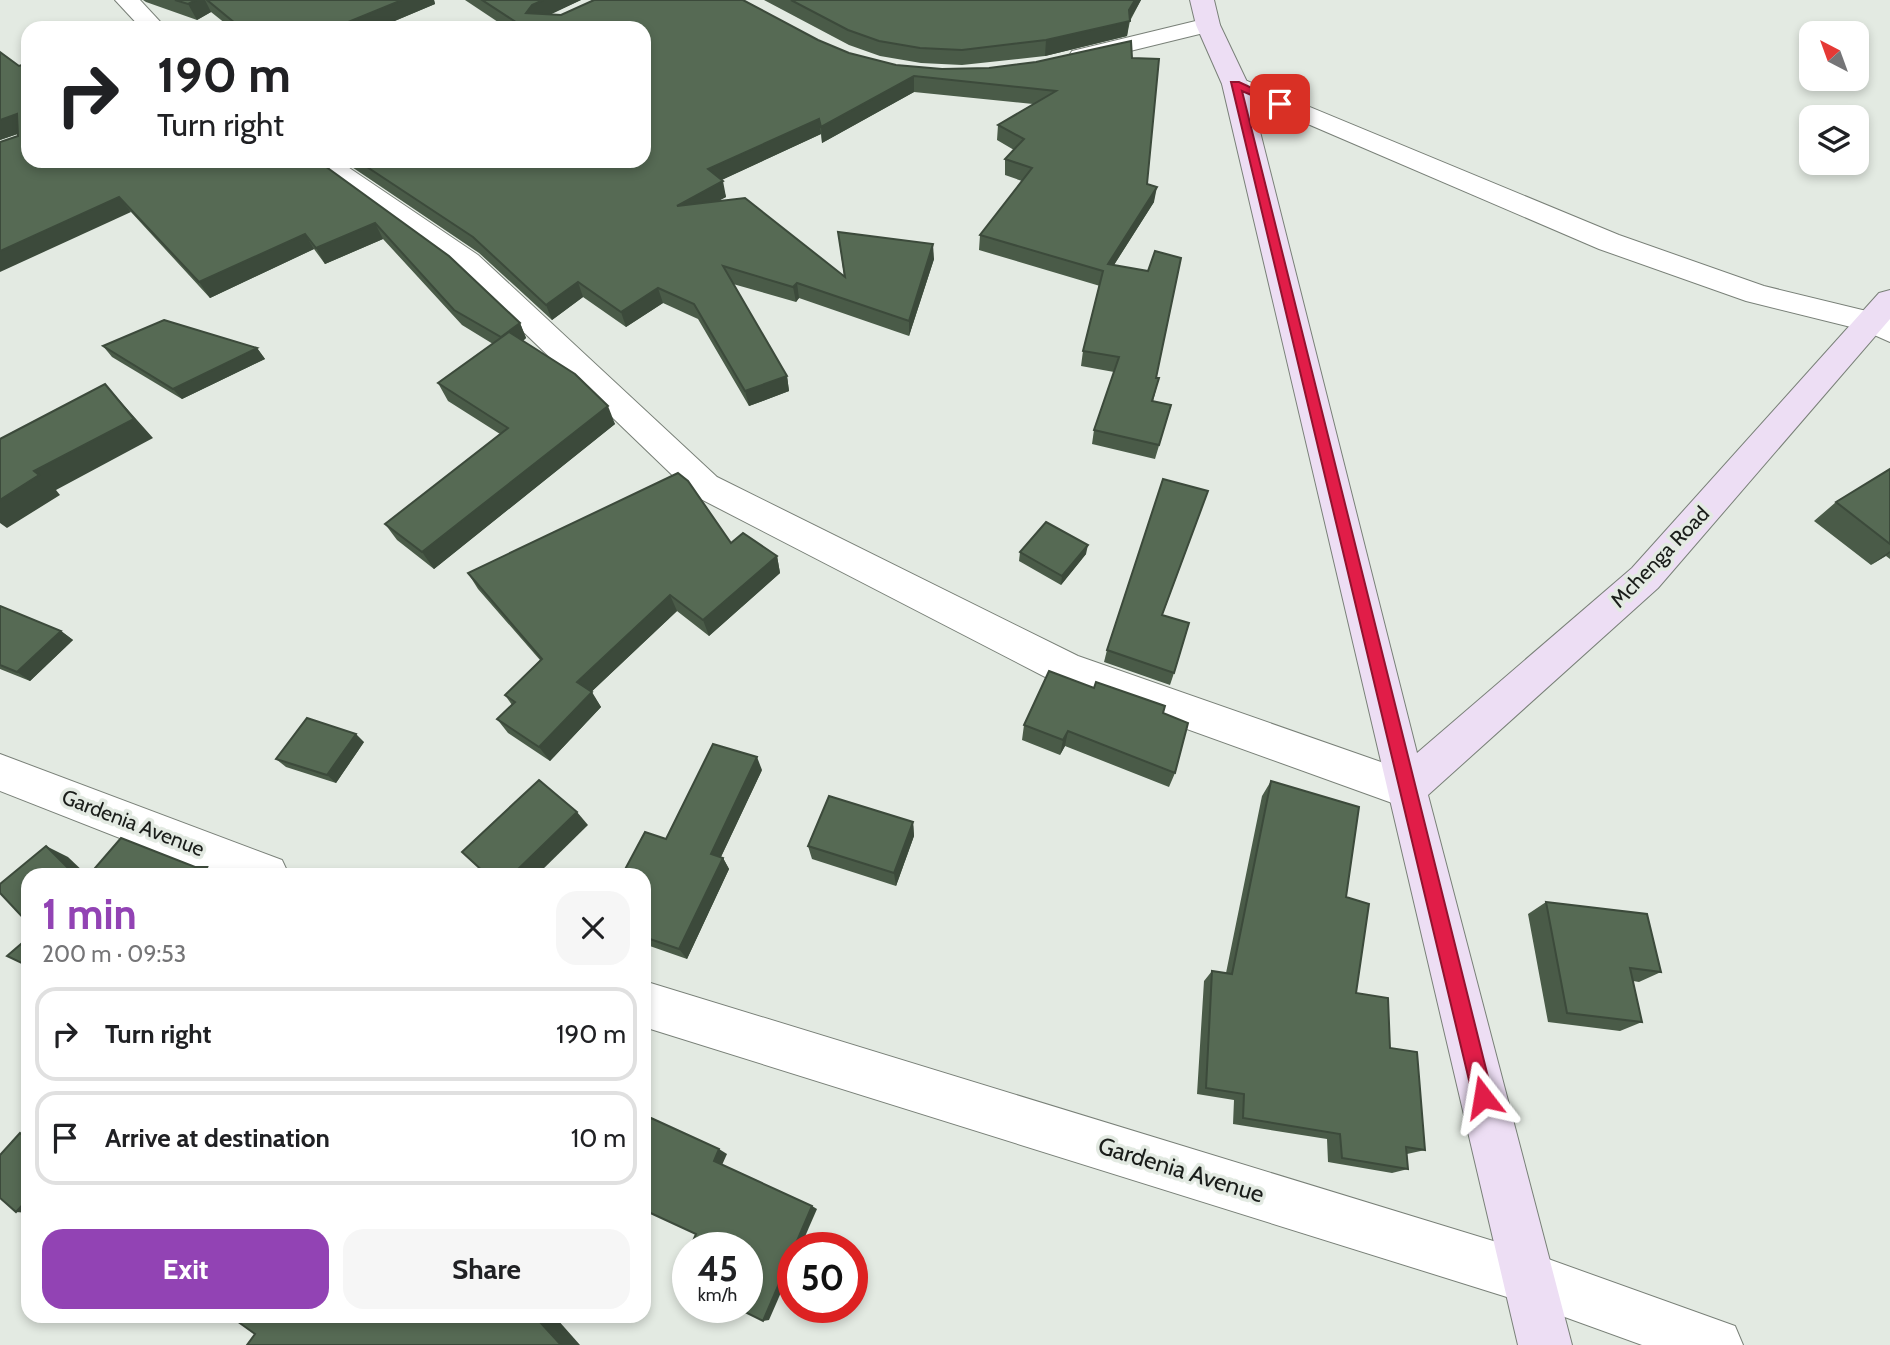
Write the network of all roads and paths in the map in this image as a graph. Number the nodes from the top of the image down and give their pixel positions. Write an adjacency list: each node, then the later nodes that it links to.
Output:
1 (127, 0): 3 (street)
2 (1205, 13): 4 (street); 5 (main road)
3 (147, 21)
4 (1058, 61)
5 (1235, 84): 7 (street); 9 (main road)
6 (331, 168): 9 (street)
7 (1884, 317): 9 (main road, Mchenga Road)
8 (0, 772): 10 (street, Gardenia Avenue)
9 (1406, 789): 12 (main road)
10 (249, 868)
11 (651, 1006): 12 (street, Gardenia Avenue)
12 (1526, 1277): 13 (main road); 14 (street, Gardenia Avenue)
13 (1545, 1345)
14 (1716, 1345)

